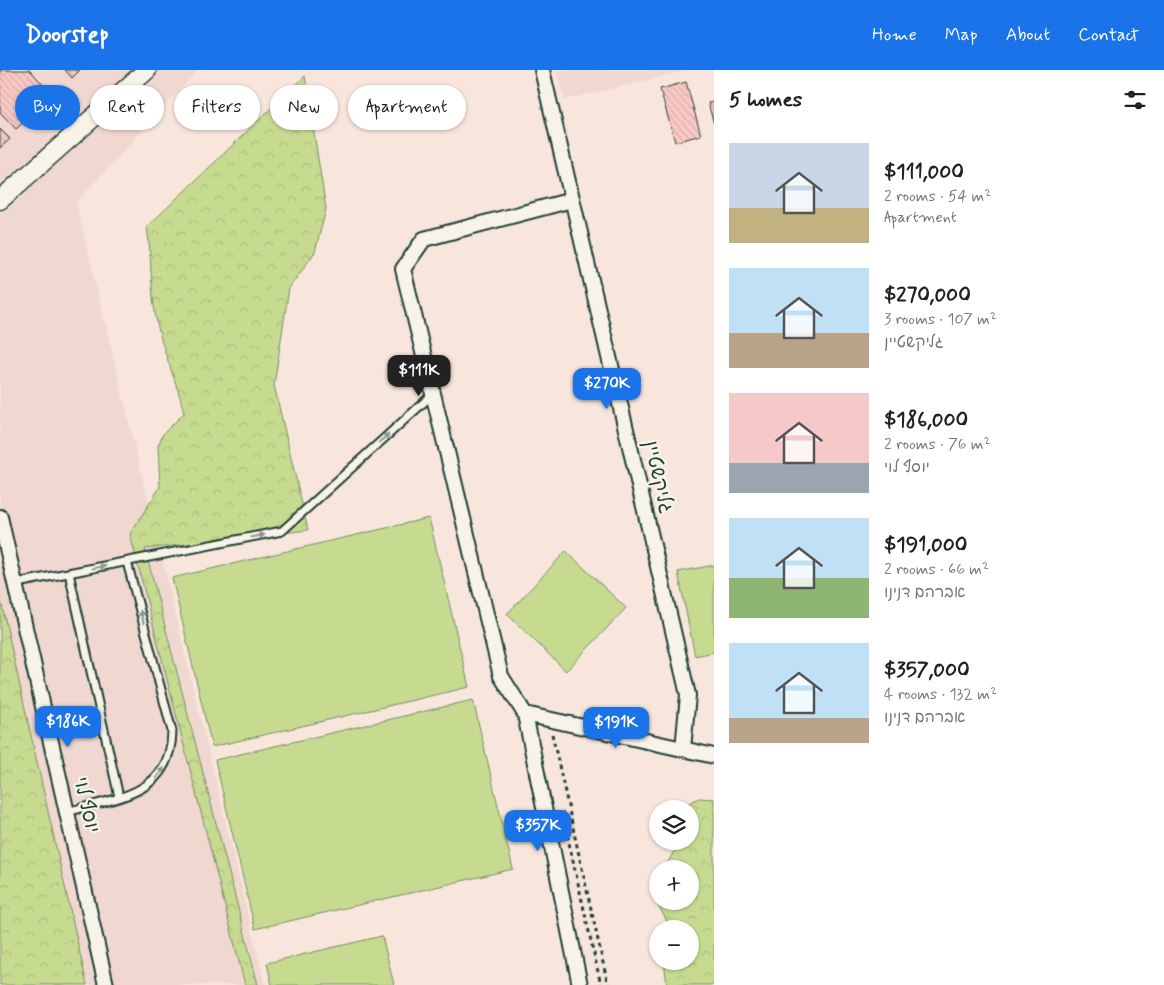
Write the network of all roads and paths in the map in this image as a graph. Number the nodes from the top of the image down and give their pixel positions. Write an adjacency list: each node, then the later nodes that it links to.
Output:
1 (147, 70): 3 (street)
2 (542, 70): 4 (street, גליקשטיין)
3 (0, 200)
4 (572, 200): 5 (street); 12 (street, גליקשטיין)
5 (433, 393): 7 (lane, one-way to 5); 10 (street)
6 (0, 517): 9 (street, יוסף לוי)
7 (127, 562): 8 (lane, one-way to 7); 14 (lane, one-way to 7)
8 (70, 573): 9 (lane); 14 (lane)
9 (17, 583): 16 (street, יוסף לוי)
10 (525, 714): 11 (street); 18 (street)
11 (548, 719): 12 (street); 20 (path)
12 (683, 749): 13 (street)
13 (714, 756)
14 (119, 797): 16 (lane)
15 (561, 809): 19 (path)
16 (67, 812): 17 (street, יוסף לוי)
17 (106, 985)
18 (580, 985)
19 (601, 985)
20 (608, 985)

